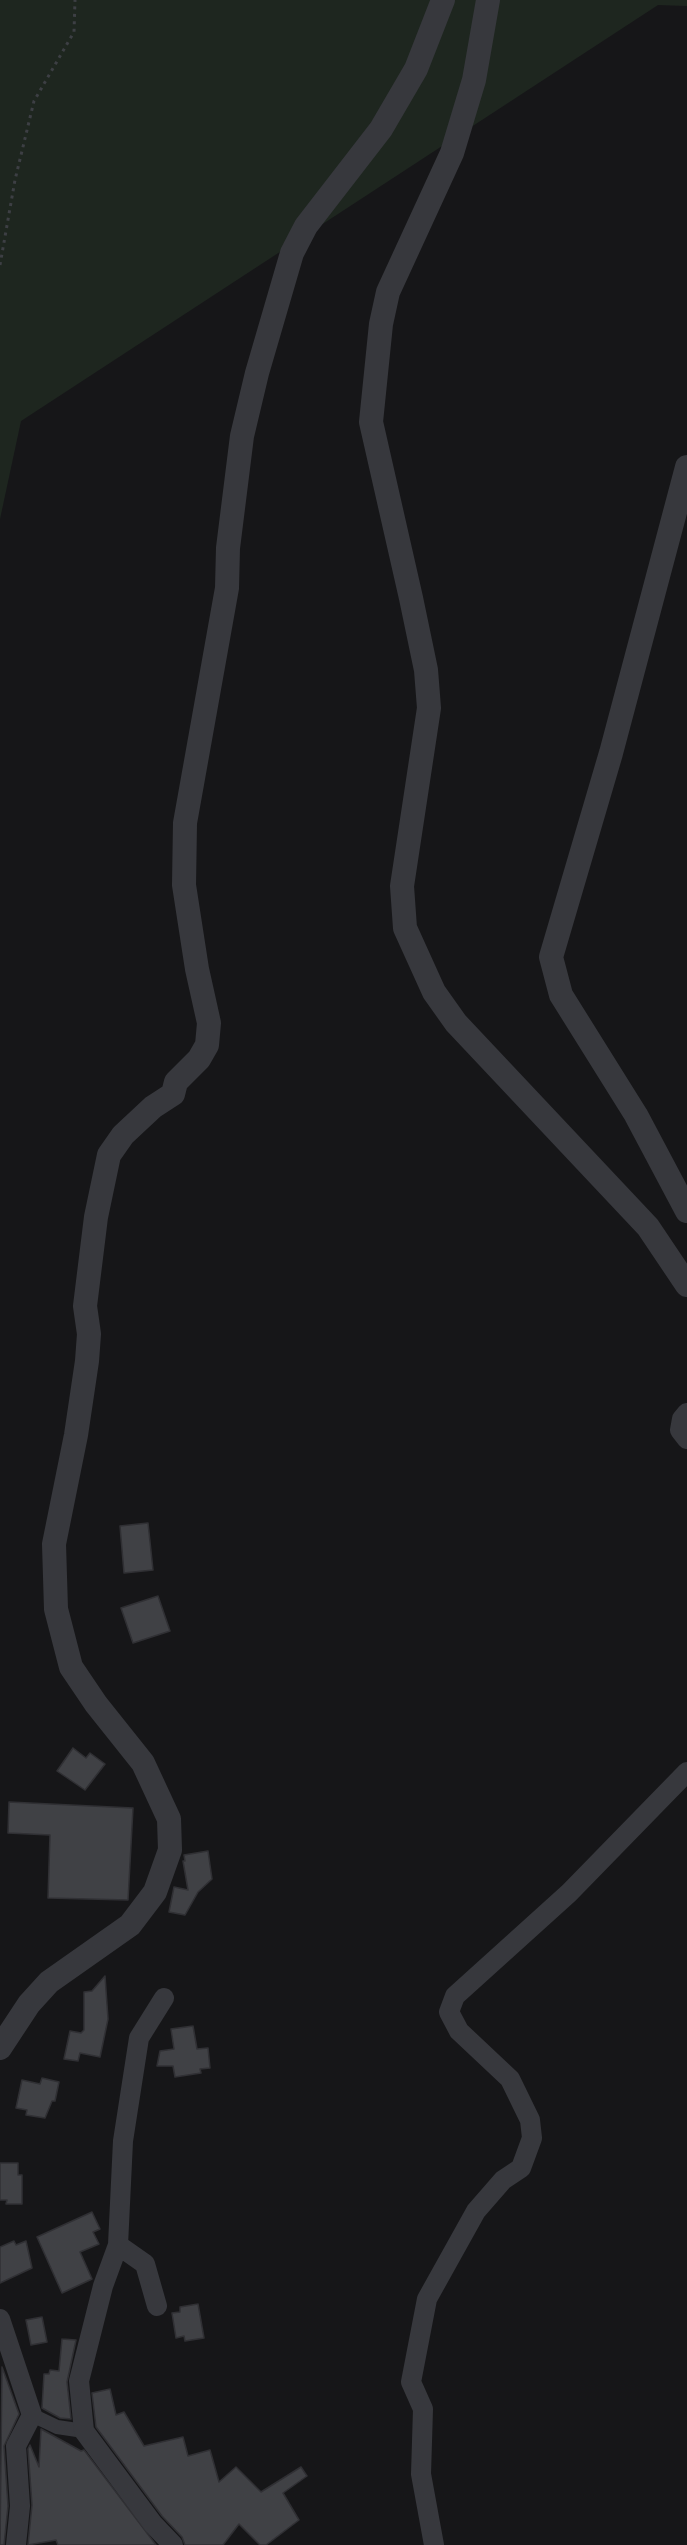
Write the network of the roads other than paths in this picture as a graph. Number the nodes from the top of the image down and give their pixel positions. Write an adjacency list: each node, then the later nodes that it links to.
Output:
1 (443, 0): 10 (street)
2 (488, 0): 5 (street)
3 (687, 467): 4 (street)
4 (687, 1211)
5 (687, 1285)
6 (687, 1413): 7 (street)
7 (687, 1438)
8 (687, 1772): 18 (street)
9 (164, 1998): 11 (street)
10 (0, 2048)
11 (118, 2245): 12 (street); 15 (street)
12 (157, 2306)
13 (0, 2319): 14 (street)
14 (32, 2415): 15 (street); 16 (street)
15 (84, 2431): 17 (street)
16 (16, 2545)
17 (173, 2545)
18 (434, 2545)

